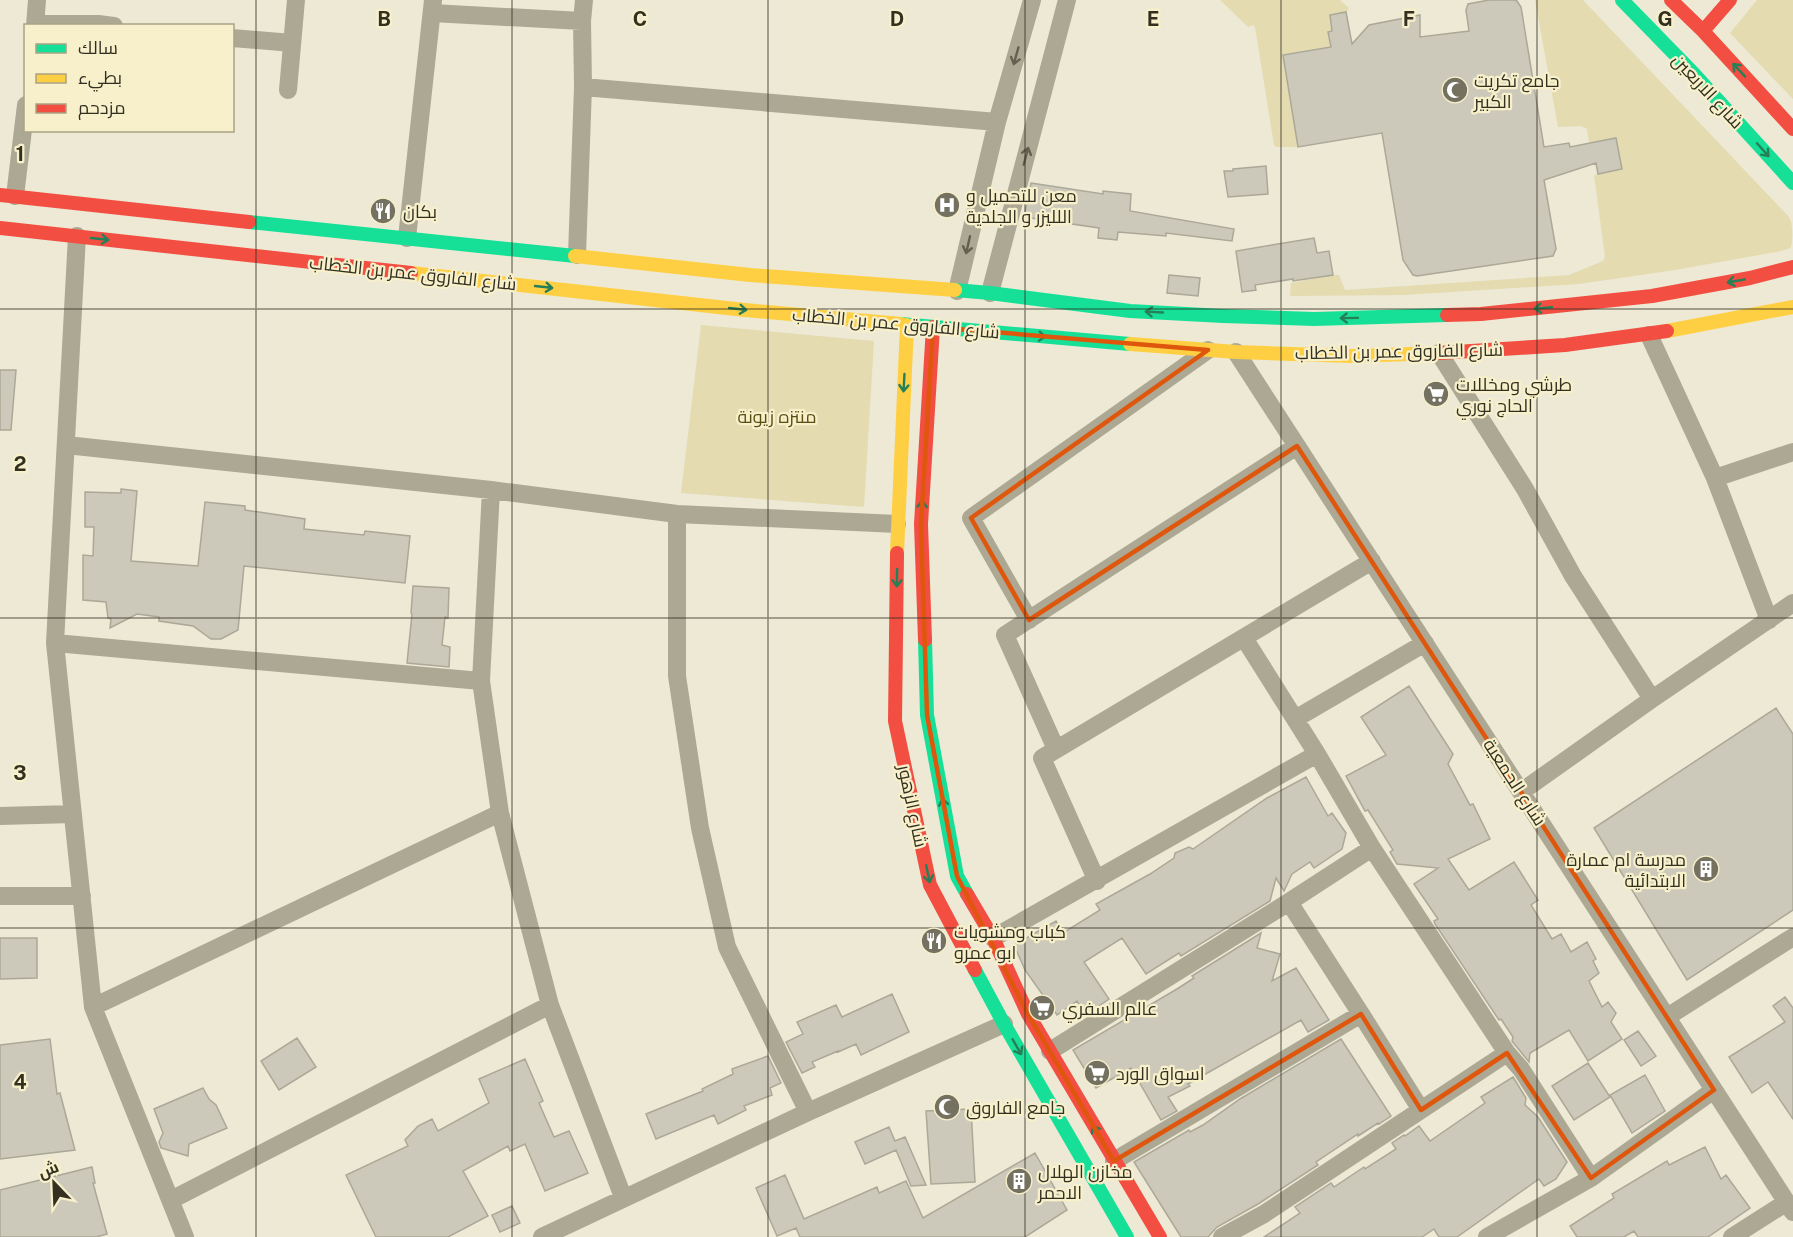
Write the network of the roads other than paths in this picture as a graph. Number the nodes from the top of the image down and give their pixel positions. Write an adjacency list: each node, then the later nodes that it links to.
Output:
1 (37, 0): 11 (street)
2 (296, 0): 14 (street)
3 (584, 0): 10 (street)
4 (1032, 0): 18 (street, one-way to 18)
5 (1067, 0): 28 (street, one-way to 5)
6 (1622, 0): 20 (main road, شارع الاربعين, one-way to 20)
7 (1730, 0): 12 (main road)
8 (1678, 3): 12 (main road, شارع الاربعين)
9 (432, 7): 10 (street); 24 (street)
10 (582, 21): 15 (street)
11 (35, 24)
12 (1703, 31): 19 (main road, شارع الاربعين, one-way to 12)
13 (234, 38): 14 (street)
14 (292, 43): 16 (street)
15 (584, 87): 18 (street); 25 (street)
16 (288, 90)
17 (24, 114): 21 (street)
18 (997, 122): 27 (street, one-way to 27)
19 (1793, 129)
20 (1793, 183)
21 (7, 195): 24 (main road)
22 (0, 228): 23 (main road, شارع الفاروق عمر بن الخطاب)
23 (76, 236): 30 (main road, شارع الفاروق عمر بن الخطاب, one-way to 30); 36 (street)
24 (408, 238): 25 (main road)
25 (577, 255): 27 (main road)
26 (1793, 267): 28 (main road, one-way to 28)
27 (957, 291): 28 (main road)
28 (990, 294)
29 (1793, 307): 32 (main road, شارع الفاروق عمر بن الخطاب)
30 (907, 325): 31 (main road, شارع الفاروق عمر بن الخطاب); 42 (main road, شارع الزهور, one-way to 42)
31 (933, 327): 33 (main road, شارع الفاروق عمر بن الخطاب, one-way to 33); 52 (main road, شارع الزهور, one-way to 31)
32 (1649, 335): 35 (main road, شارع الفاروق عمر بن الخطاب); 39 (street)
33 (1208, 350): 34 (main road, شارع الفاروق عمر بن الخطاب); 45 (street)
34 (1236, 352): 35 (main road, شارع الفاروق عمر بن الخطاب); 37 (street, شارع الجمعية)
35 (1439, 354): 51 (street)
36 (66, 445): 40 (street); 48 (street)
37 (1297, 446): 43 (street, شارع الجمعية); 45 (street)
38 (1793, 452): 39 (street)
39 (1715, 478): 46 (street)
40 (491, 490): 41 (street); 50 (street)
41 (677, 514): 42 (street); 76 (street)
42 (897, 524): 52 (main road, شارع الزهور, one-way to 52)
43 (1372, 561): 47 (street); 49 (street, شارع الجمعية)
44 (1793, 603): 46 (street)
45 (1029, 620): 54 (street)
46 (1769, 620): 51 (street)
47 (1244, 638): 53 (street); 54 (street)
48 (56, 643): 50 (street); 58 (street)
49 (1425, 643): 53 (street); 56 (street, شارع الجمعية)
50 (481, 681): 57 (street)
51 (1652, 699): 56 (street)
52 (911, 718): 66 (main road, شارع الزهور, one-way to 52); 71 (main road, شارع الزهور, one-way to 71)
53 (1295, 718): 55 (street)
54 (1056, 749): 61 (street)
55 (1317, 754): 60 (street); 61 (street)
56 (1521, 792): 70 (street, شارع الجمعية)
57 (501, 813): 67 (street); 68 (street)
58 (73, 814): 59 (street); 63 (street)
59 (0, 816)
60 (1372, 848): 64 (street); 73 (street)
61 (1096, 881): 66 (street)
62 (0, 896): 63 (street)
63 (82, 896): 68 (street)
64 (1289, 902): 69 (street); 72 (street)
65 (1793, 937): 70 (street)
66 (993, 939): 72 (main road, شارع الزهور)
67 (550, 1005): 79 (street); 80 (street)
68 (93, 1007): 80 (street)
69 (1361, 1014): 75 (street); 77 (street)
70 (1667, 1017): 74 (street, شارع الجمعية)
71 (1004, 1024): 76 (street); 84 (main road, شارع الزهور, one-way to 84)
72 (1050, 1051): 77 (main road, شارع الزهور, one-way to 72)
73 (1507, 1053): 75 (street); 78 (street)
74 (1714, 1090): 78 (street); 81 (street, شارع الجمعية)
75 (1421, 1110): 86 (street)
76 (808, 1112): 79 (street)
77 (1114, 1161): 85 (main road, شارع الزهور)
78 (1591, 1178): 87 (street)
79 (623, 1197): 83 (street)
80 (171, 1200): 82 (street)
81 (1790, 1207): 88 (street)
82 (185, 1237)
83 (542, 1237)
84 (1127, 1237)
85 (1160, 1237)
86 (1222, 1237)
87 (1487, 1237)
88 (1732, 1237)

